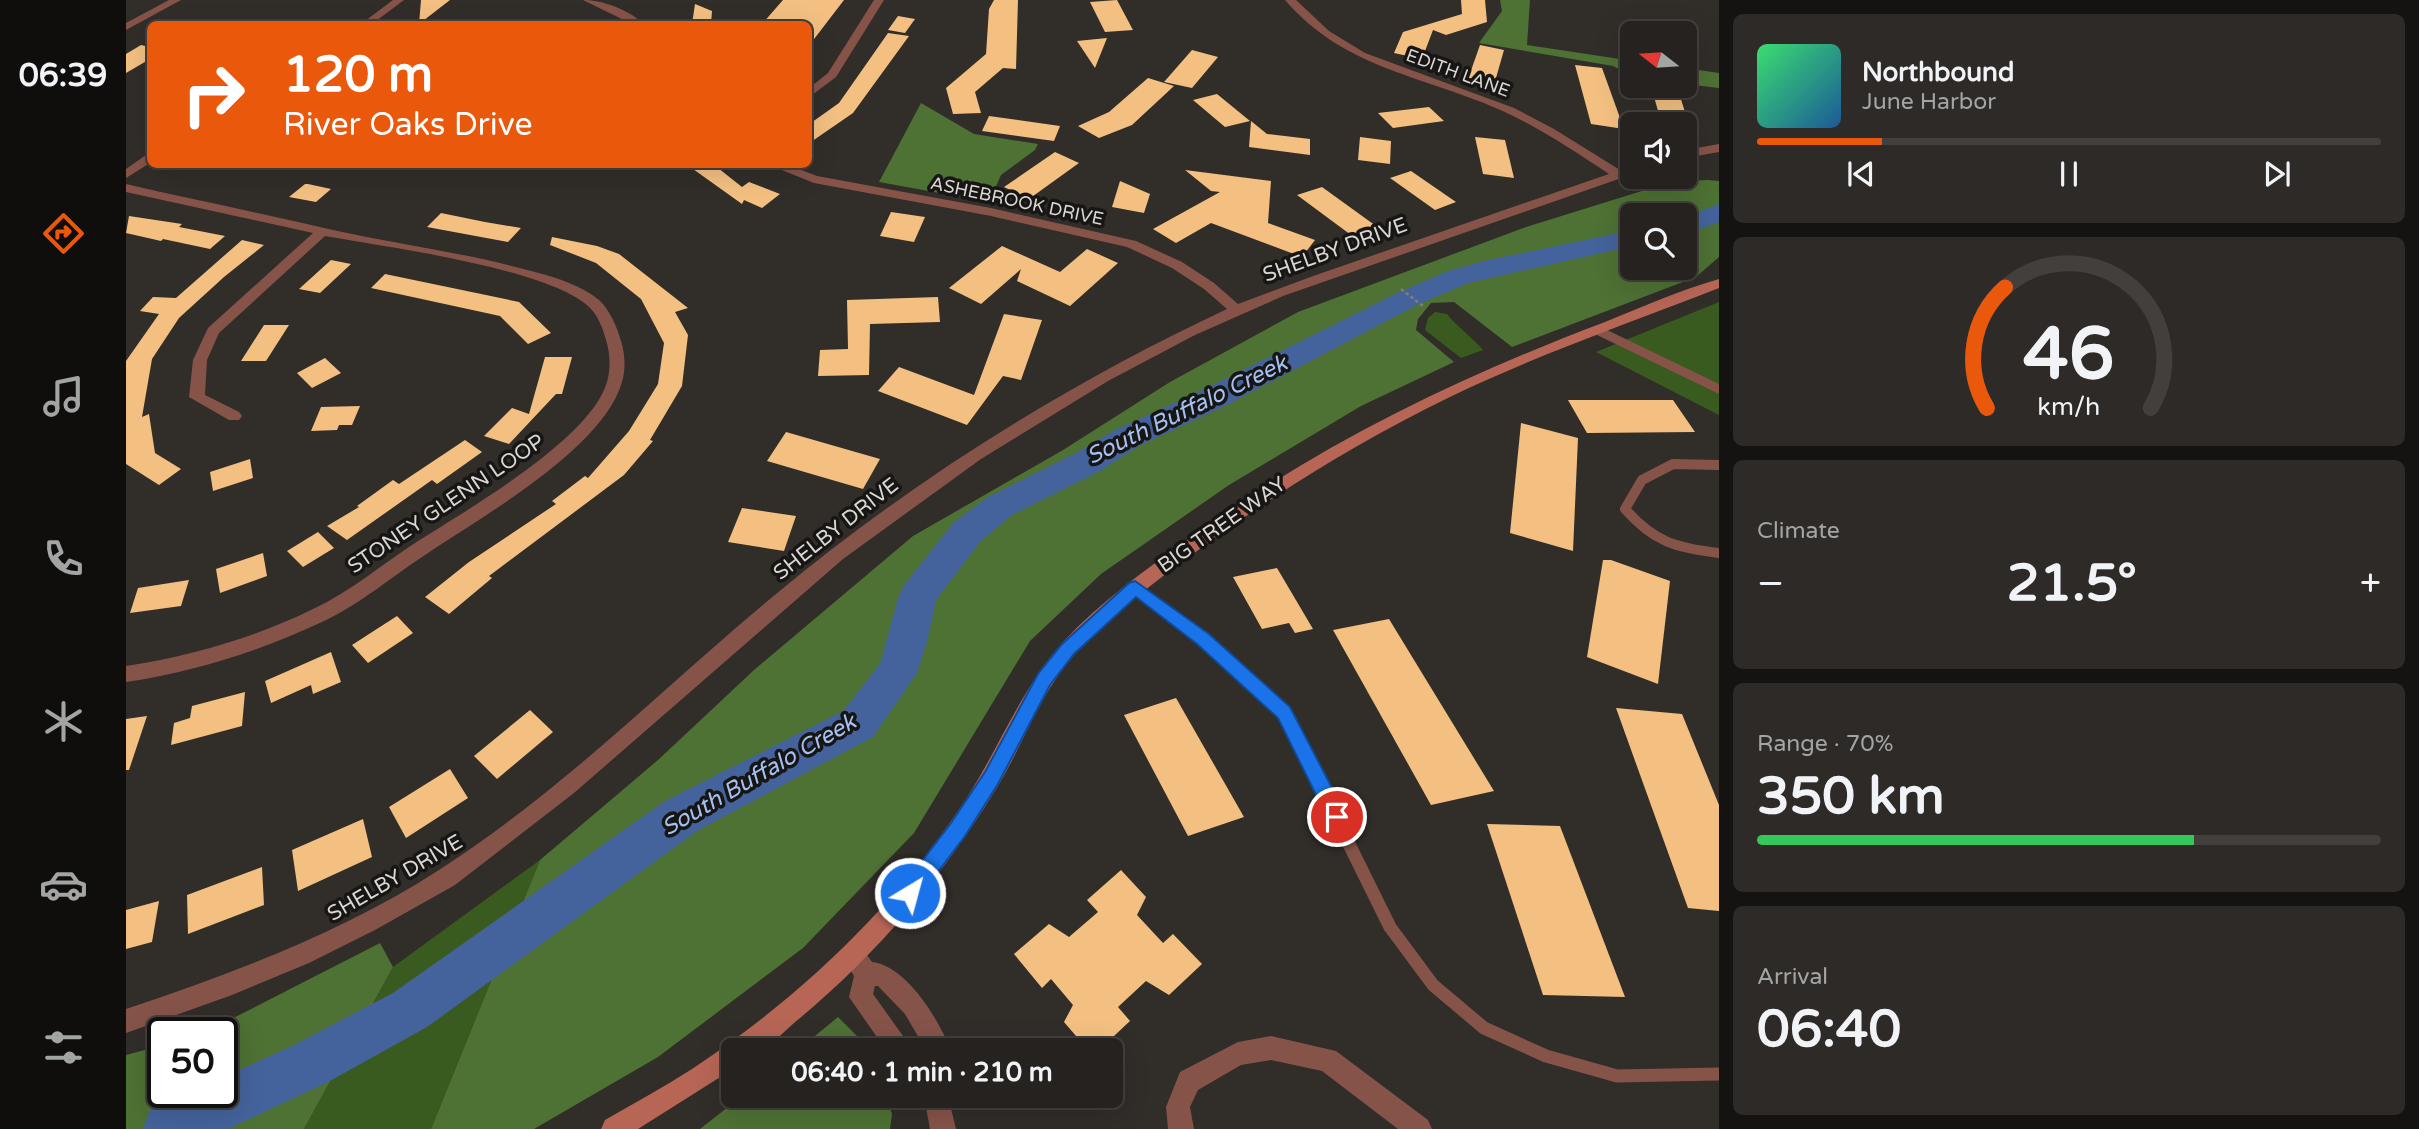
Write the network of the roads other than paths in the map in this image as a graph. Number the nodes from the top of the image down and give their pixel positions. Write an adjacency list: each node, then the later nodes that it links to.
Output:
1 (176, 0): 8 (street)
2 (399, 0): 6 (street)
3 (588, 0): 7 (street)
4 (879, 0): 9 (street)
5 (1290, 0): 14 (street, EDITH LANE)
6 (370, 21)
7 (634, 21)
8 (126, 27)
9 (812, 92)
10 (1719, 148): 11 (street)
11 (1697, 152)
12 (147, 160): 15 (street)
13 (783, 168): 20 (street, ASHEBROOK DRIVE)
14 (1620, 169)
15 (126, 174)
16 (1620, 174): 20 (street, SHELBY DRIVE)
17 (126, 188): 18 (street, STONEY GLENN LOOP)
18 (323, 231): 23 (street); 27 (street, STONEY GLENN LOOP)
19 (1719, 283): 21 (main road, BIG TREE WAY)
20 (1237, 311): 29 (street, SHELBY DRIVE)
21 (1600, 331): 22 (lane); 26 (main road, BIG TREE WAY)
22 (1719, 389)
23 (234, 416)
24 (1719, 465): 25 (lane)
25 (1719, 553)
26 (1135, 587): 28 (main road, BIG TREE WAY); 34 (lane)
27 (126, 674)
28 (860, 964): 30 (main road, BIG TREE WAY); 31 (street); 32 (street)
29 (126, 1021)
30 (754, 1038)
31 (892, 1038)
32 (932, 1038)
33 (721, 1063): 36 (main road)
34 (1719, 1074)
35 (939, 1108): 37 (street)
36 (614, 1129)
37 (943, 1129)
38 (1181, 1129): 39 (street)
39 (1419, 1129)

